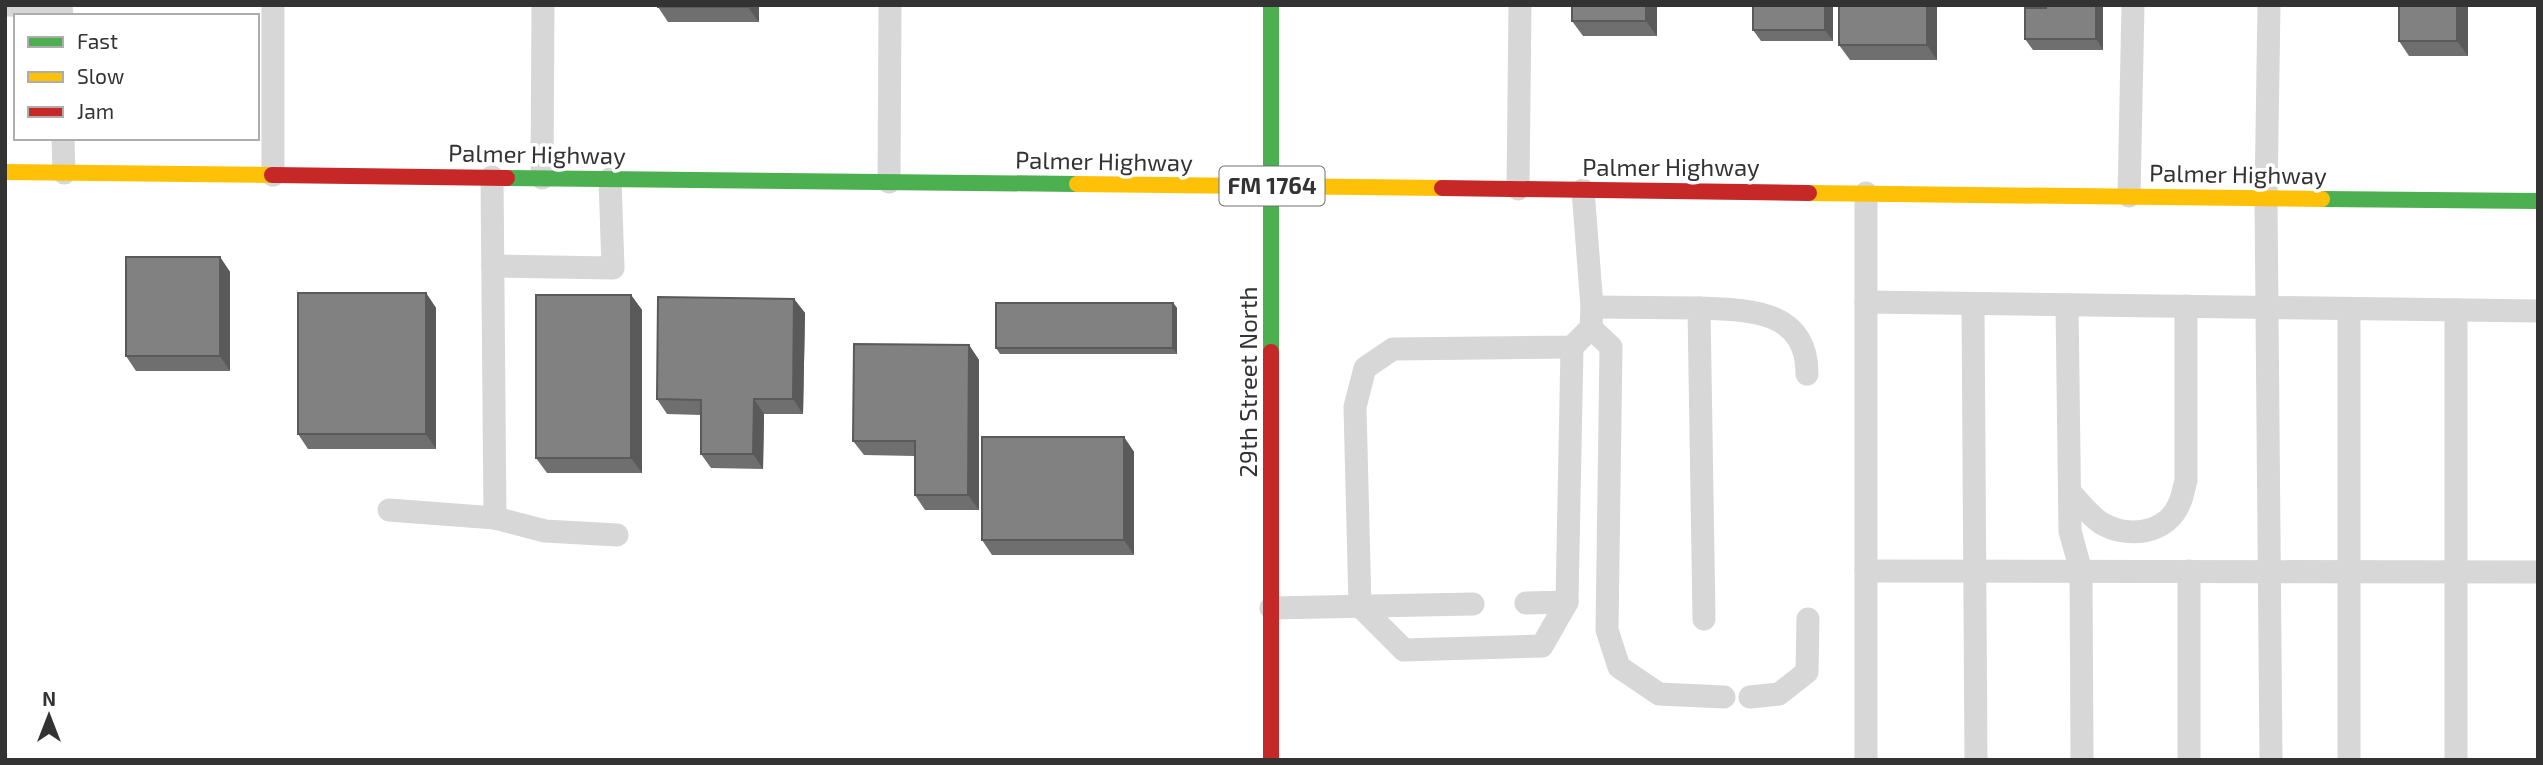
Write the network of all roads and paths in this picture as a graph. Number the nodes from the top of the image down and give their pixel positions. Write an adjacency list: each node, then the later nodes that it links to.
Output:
1 (5, 5): 9 (lane)
2 (273, 5): 13 (lane)
3 (543, 5): 15 (lane)
4 (890, 5): 17 (lane)
5 (1272, 5): 18 (main road, 29th Street North)
6 (1520, 5): 19 (lane)
7 (2133, 5): 22 (lane)
8 (2269, 5): 23 (lane)
9 (62, 14)
10 (63, 140): 12 (lane)
11 (5, 172): 12 (main road, Palmer Highway / FM 1764)
12 (64, 173): 13 (main road, Palmer Highway / FM 1764)
13 (273, 175): 14 (main road, Palmer Highway / FM 1764)
14 (492, 177): 15 (main road, Palmer Highway / FM 1764); 25 (lane)
15 (542, 178): 16 (main road, Palmer Highway / FM 1764)
16 (610, 179): 17 (main road, Palmer Highway / FM 1764); 25 (lane)
17 (889, 182): 18 (main road, Palmer Highway / FM 1764)
18 (1272, 187): 19 (main road, Palmer Highway / FM 1764); 54 (main road, 29th Street North)
19 (1518, 189): 20 (main road, Palmer Highway / FM 1764)
20 (1583, 190): 21 (main road, Palmer Highway / FM 1764); 35 (lane)
21 (1866, 193): 22 (main road, Palmer Highway / FM 1764); 26 (lane)
22 (2129, 196): 23 (main road, Palmer Highway / FM 1764)
23 (2266, 198): 24 (main road, Palmer Highway / FM 1764); 30 (lane)
24 (2538, 201)
25 (494, 266): 40 (lane)
26 (1866, 302): 27 (lane); 42 (lane)
27 (1973, 304): 28 (lane); 43 (lane)
28 (2067, 305): 29 (lane); 38 (lane)
29 (2186, 306): 30 (lane); 38 (lane)
30 (2267, 307): 32 (lane); 46 (lane)
31 (1699, 308): 35 (lane); 37 (lane); 55 (lane)
32 (2349, 309): 33 (lane); 47 (lane)
33 (2456, 310): 34 (lane); 48 (lane)
34 (2538, 311)
35 (1592, 318): 36 (lane); 57 (lane)
36 (1572, 347): 50 (lane); 53 (lane)
37 (1807, 374)
38 (2070, 492): 44 (lane)
39 (388, 510): 40 (lane)
40 (495, 517): 41 (lane)
41 (617, 535)
42 (1866, 570): 43 (lane); 60 (lane)
43 (1975, 570): 44 (lane); 61 (lane)
44 (2081, 570): 45 (lane); 62 (lane)
45 (2189, 571): 46 (lane); 63 (lane)
46 (2270, 572): 47 (lane); 64 (lane)
47 (2349, 572): 48 (lane); 65 (lane)
48 (2456, 572): 49 (lane); 66 (lane)
49 (2538, 572)
50 (1567, 602): 51 (lane); 53 (lane)
51 (1526, 603)
52 (1473, 604): 53 (lane)
53 (1360, 606): 54 (lane)
54 (1272, 608): 59 (main road, 29th Street North)
55 (1704, 619)
56 (1808, 619): 58 (lane)
57 (1724, 698)
58 (1750, 698)
59 (1272, 760)
60 (1866, 760)
61 (1976, 760)
62 (2082, 760)
63 (2189, 760)
64 (2272, 760)
65 (2349, 760)
66 (2456, 760)

